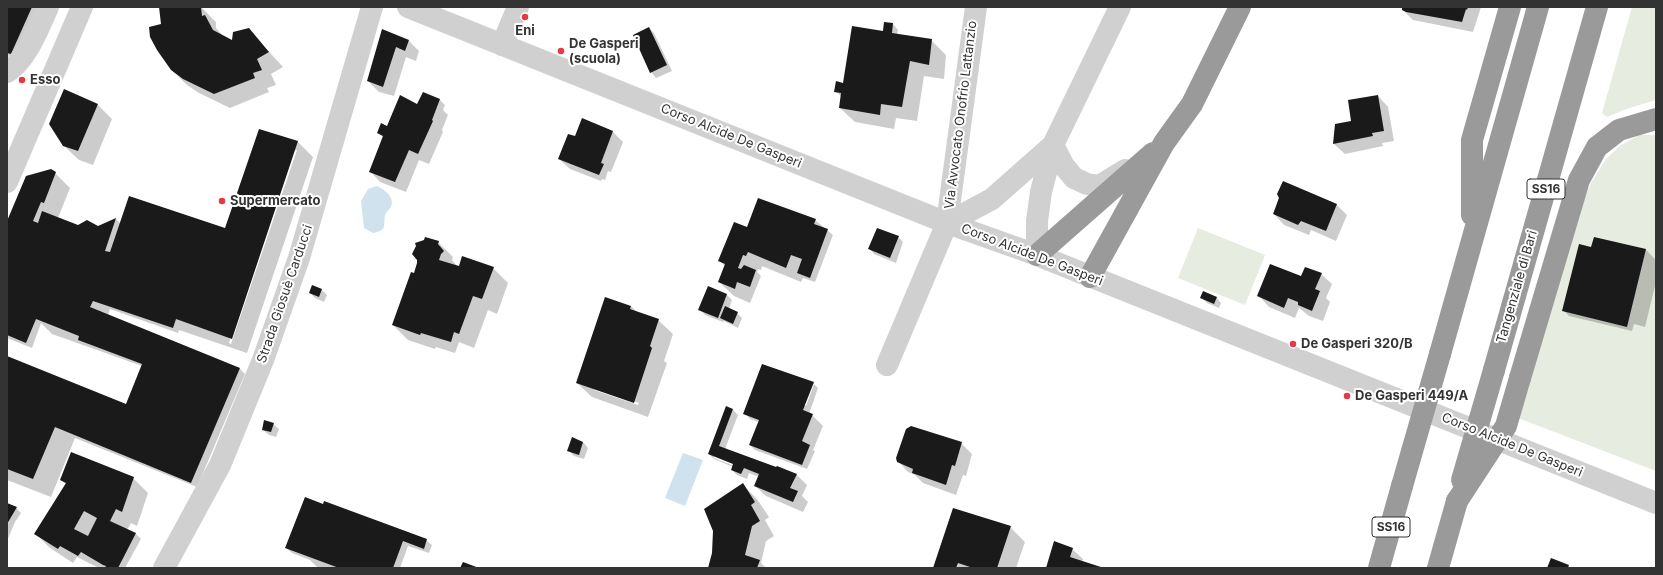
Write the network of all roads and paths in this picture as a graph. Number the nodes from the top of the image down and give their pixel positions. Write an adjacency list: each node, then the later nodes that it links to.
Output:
1 (48, 7): 14 (street)
2 (82, 7): 18 (street)
3 (372, 7): 26 (street, Strada Giosuè Carducci)
4 (408, 7): 12 (street, Corso Alcide De Gasperi)
5 (518, 7): 13 (street)
6 (976, 7): 19 (street, Via Avvocato Onofrio Lattanzio)
7 (1120, 7): 17 (street)
8 (1240, 7): 16 (highway)
9 (1510, 7): 20 (highway)
10 (1538, 7): 20 (highway, SS16)
11 (1597, 7): 24 (highway, Tangenziale di Bari / SS16, bridge)
12 (431, 11): 13 (street, Corso Alcide De Gasperi)
13 (502, 45): 19 (street, Corso Alcide De Gasperi)
14 (7, 72)
15 (1656, 120): 24 (highway, bridge)
16 (1164, 143): 17 (street); 21 (highway); 22 (highway)
17 (1053, 144): 19 (street); 21 (street)
18 (7, 182)
19 (947, 223): 21 (street, Corso Alcide De Gasperi); 23 (street, Via Avvocato Onofrio Lattanzio)
20 (1472, 241): 27 (highway, SS16, bridge)
21 (1037, 255): 22 (street, Corso Alcide De Gasperi)
22 (1090, 277): 25 (street, Corso Alcide De Gasperi)
23 (887, 365)
24 (1457, 501): 28 (highway, Tangenziale di Bari / SS16)
25 (1656, 503)
26 (164, 568)
27 (1379, 568)
28 (1438, 568)

